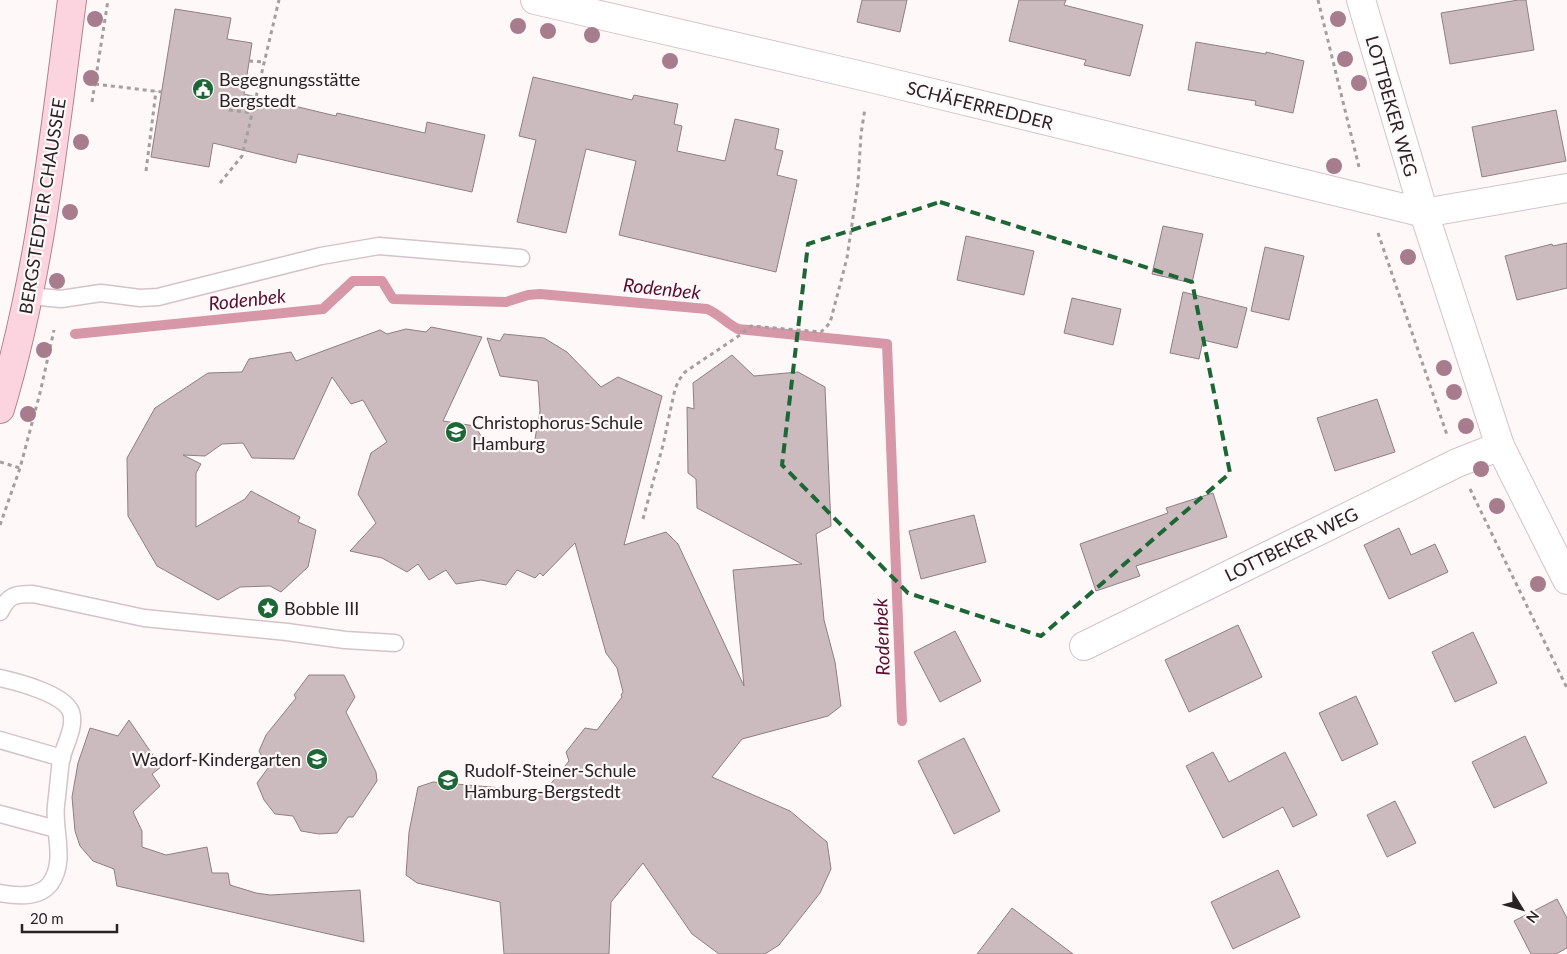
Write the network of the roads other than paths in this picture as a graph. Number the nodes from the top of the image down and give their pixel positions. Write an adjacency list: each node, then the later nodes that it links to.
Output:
1 (72, 0): 7 (main road, BERGSTEDTER CHAUSSEE)
2 (535, 0): 5 (street, SCHÄFERREDDER)
3 (1361, 0): 5 (street, LOTTBEKER WEG)
4 (1567, 188): 5 (street)
5 (1424, 213): 9 (street, LOTTBEKER WEG)
6 (521, 258): 7 (lane)
7 (29, 296): 8 (main road, BERGSTEDTER CHAUSSEE)
8 (0, 409)
9 (1500, 446): 10 (street, LOTTBEKER WEG); 13 (street, LOTTBEKER WEG)
10 (1567, 580)
11 (0, 612): 12 (lane)
12 (395, 643)
13 (1084, 646)
14 (0, 678): 16 (lane)
15 (0, 740): 16 (lane)
16 (62, 758): 18 (lane)
17 (0, 814): 18 (lane)
18 (56, 829): 19 (lane)
19 (0, 893)

